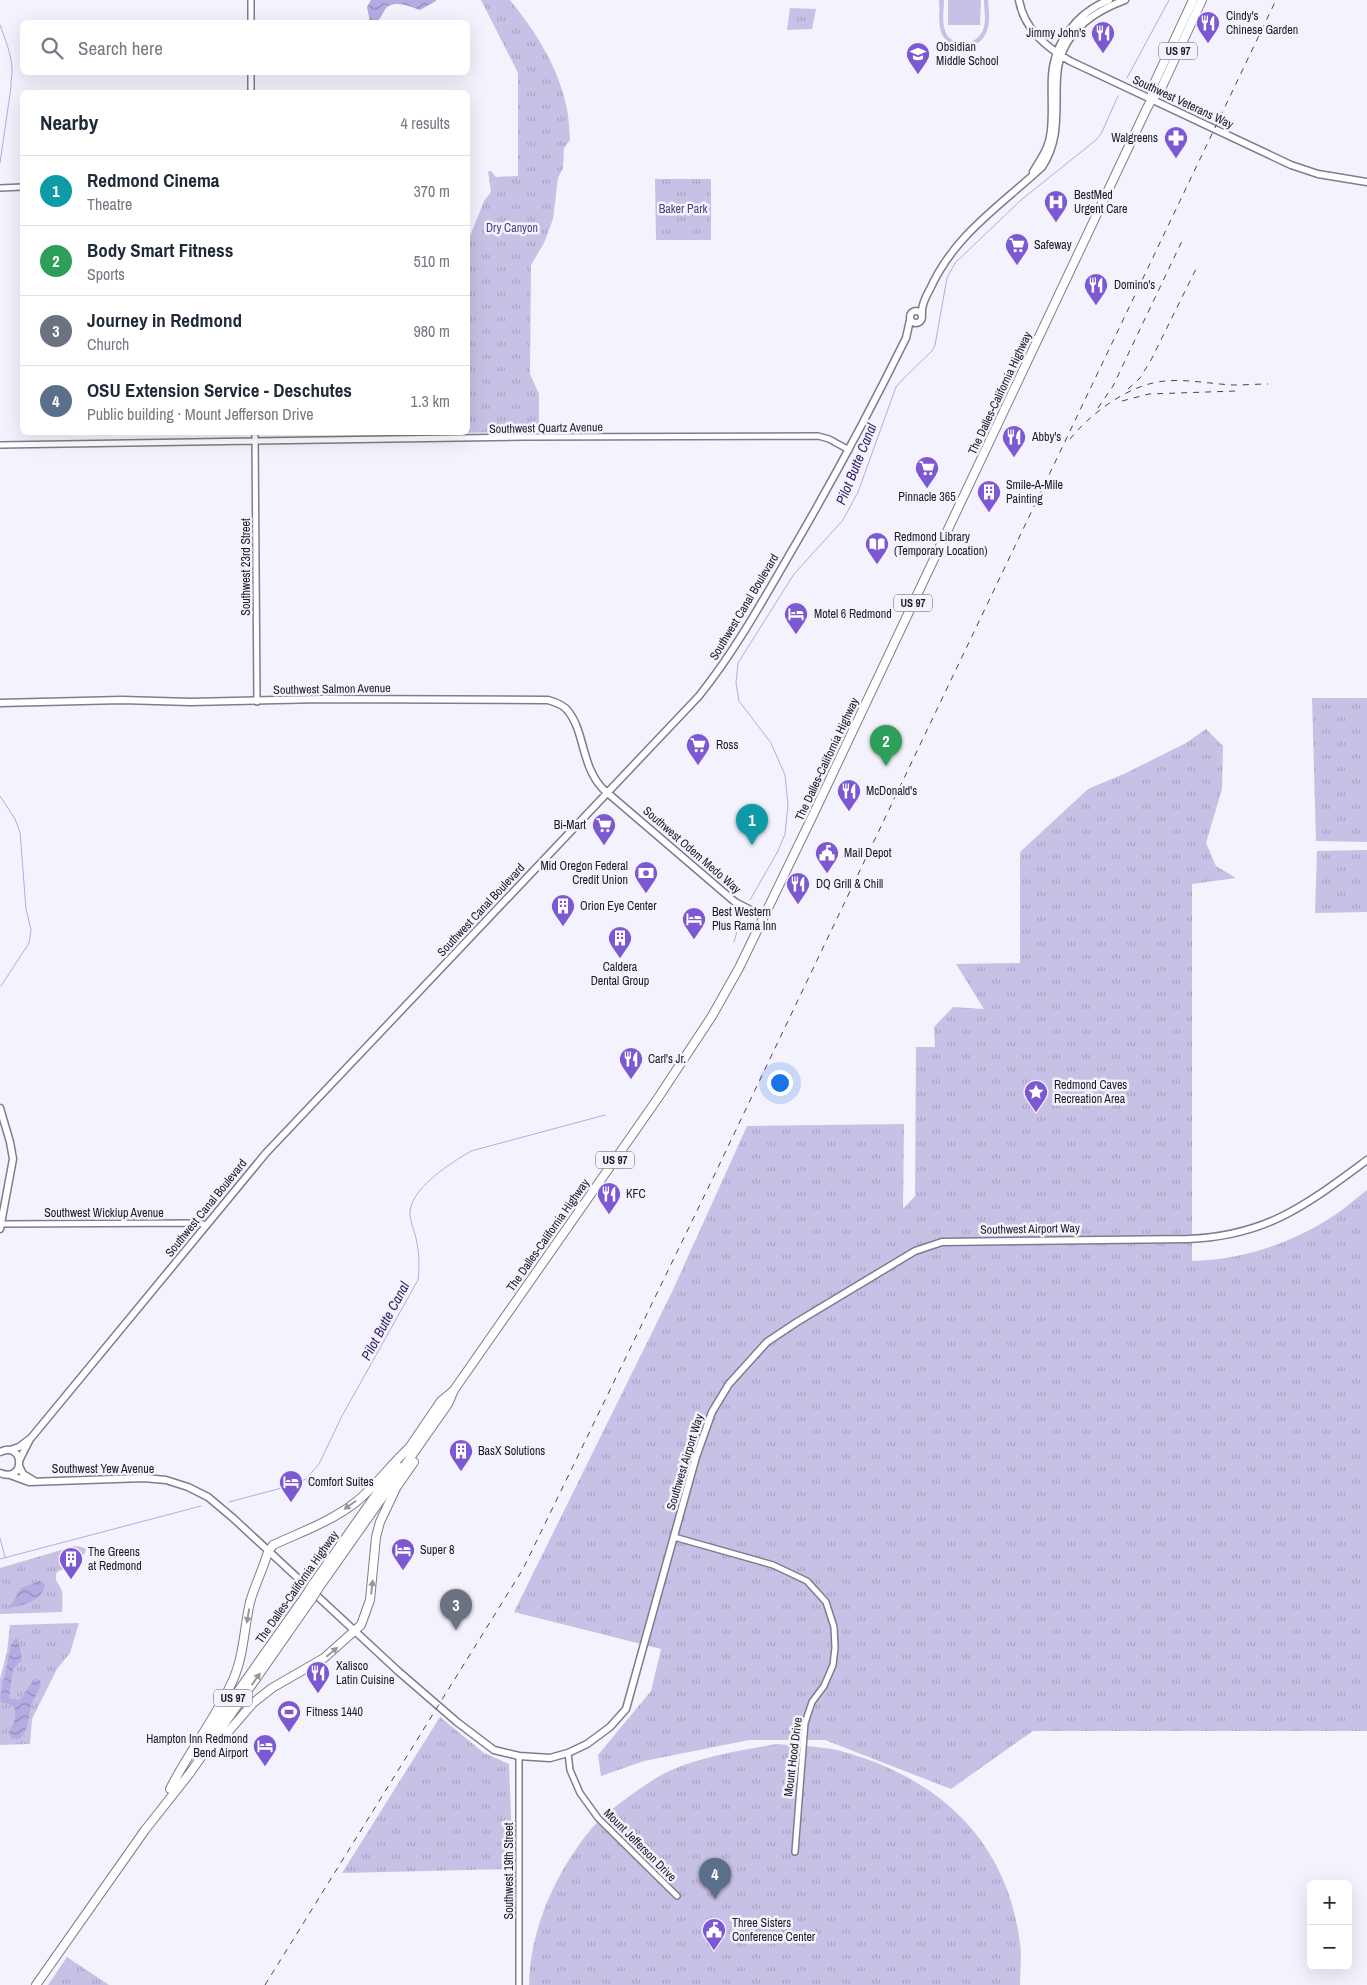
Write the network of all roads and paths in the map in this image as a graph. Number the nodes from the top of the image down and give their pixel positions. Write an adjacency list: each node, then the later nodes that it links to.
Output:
1 (251, 0): 7 (street)
2 (1019, 0): 8 (main road, Southwest Veterans Way)
3 (1109, 0): 8 (main road)
4 (1125, 0): 8 (main road)
5 (1193, 0): 11 (highway, The Dalles-California Highway / US 97)
6 (1202, 0): 11 (highway, The Dalles-California Highway / US 97)
7 (251, 20)
8 (1059, 55): 11 (main road, Southwest Veterans Way); 15 (main road)
9 (251, 75): 10 (street)
10 (251, 90)
11 (1152, 99): 12 (main road, Southwest Veterans Way); 26 (highway, The Dalles-California Highway / US 97)
12 (1367, 182)
13 (20, 187): 14 (street)
14 (0, 188)
15 (918, 313): 16 (main road, Southwest Canal Boulevard); 17 (main road, Southwest Canal Boulevard)
16 (910, 320): 17 (main road); 18 (main road, Southwest Canal Boulevard)
17 (917, 324): 18 (main road, Southwest Canal Boulevard)
18 (906, 338): 22 (main road, Southwest Canal Boulevard)
19 (256, 435): 20 (street, Southwest 23rd Street)
20 (256, 441): 21 (street, Southwest Quartz Avenue); 22 (street, Southwest Quartz Avenue); 23 (street, Southwest 23rd Street)
21 (0, 445)
22 (849, 450): 25 (main road, Southwest Canal Boulevard)
23 (257, 702): 24 (main road, Southwest Salmon Avenue); 25 (main road, Southwest Salmon Avenue)
24 (0, 703)
25 (608, 793): 26 (main road, Southwest Odem Medo Way); 29 (main road, Southwest Canal Boulevard)
26 (764, 918): 31 (highway, The Dalles-California Highway / US 97)
27 (0, 1108): 30 (main road)
28 (1367, 1160): 40 (main road, Southwest Airport Way)
29 (207, 1225): 30 (street, Southwest Wickiup Avenue); 33 (main road, Southwest Canal Boulevard)
30 (0, 1226)
31 (454, 1390): 32 (highway, The Dalles-California Highway / US 97); 34 (highway, The Dalles-California Highway / US 97)
32 (438, 1419): 42 (highway, The Dalles-California Highway / US 97); 44 (highway, one-way to 32)
33 (31, 1438): 35 (main road, Southwest Canal Boulevard); 36 (main road)
34 (410, 1447): 41 (highway, one-way to 41); 42 (highway, The Dalles-California Highway / US 97)
35 (4, 1450): 36 (main road)
36 (19, 1463): 38 (main road); 39 (main road)
37 (1, 1474): 38 (main road, Southwest Yew Avenue)
38 (10, 1474): 39 (main road, Southwest Yew Avenue)
39 (33, 1480): 41 (main road, Southwest Yew Avenue)
40 (674, 1537): 45 (main road, Southwest Airport Way); 50 (street, Mount Hood Drive)
41 (268, 1552): 44 (main road, Southwest Airport Way); 48 (highway, one-way to 48)
42 (316, 1587): 43 (highway, The Dalles-California Highway / US 97, bridge)
43 (309, 1597): 47 (highway, The Dalles-California Highway / US 97, one-way to 43); 48 (highway, The Dalles-California Highway / US 97)
44 (355, 1631): 46 (main road, Southwest Airport Way); 47 (highway, one-way to 44)
45 (568, 1753): 46 (main road, Southwest Airport Way); 51 (street, Mount Jefferson Drive)
46 (518, 1756): 53 (street, Southwest 19th Street)
47 (190, 1773): 49 (highway, The Dalles-California Highway / US 97)
48 (170, 1789): 49 (highway, The Dalles-California Highway / US 97)
49 (165, 1803): 52 (highway, The Dalles-California Highway / US 97)
50 (795, 1852)
51 (677, 1896)
52 (36, 1985)
53 (519, 1985)

